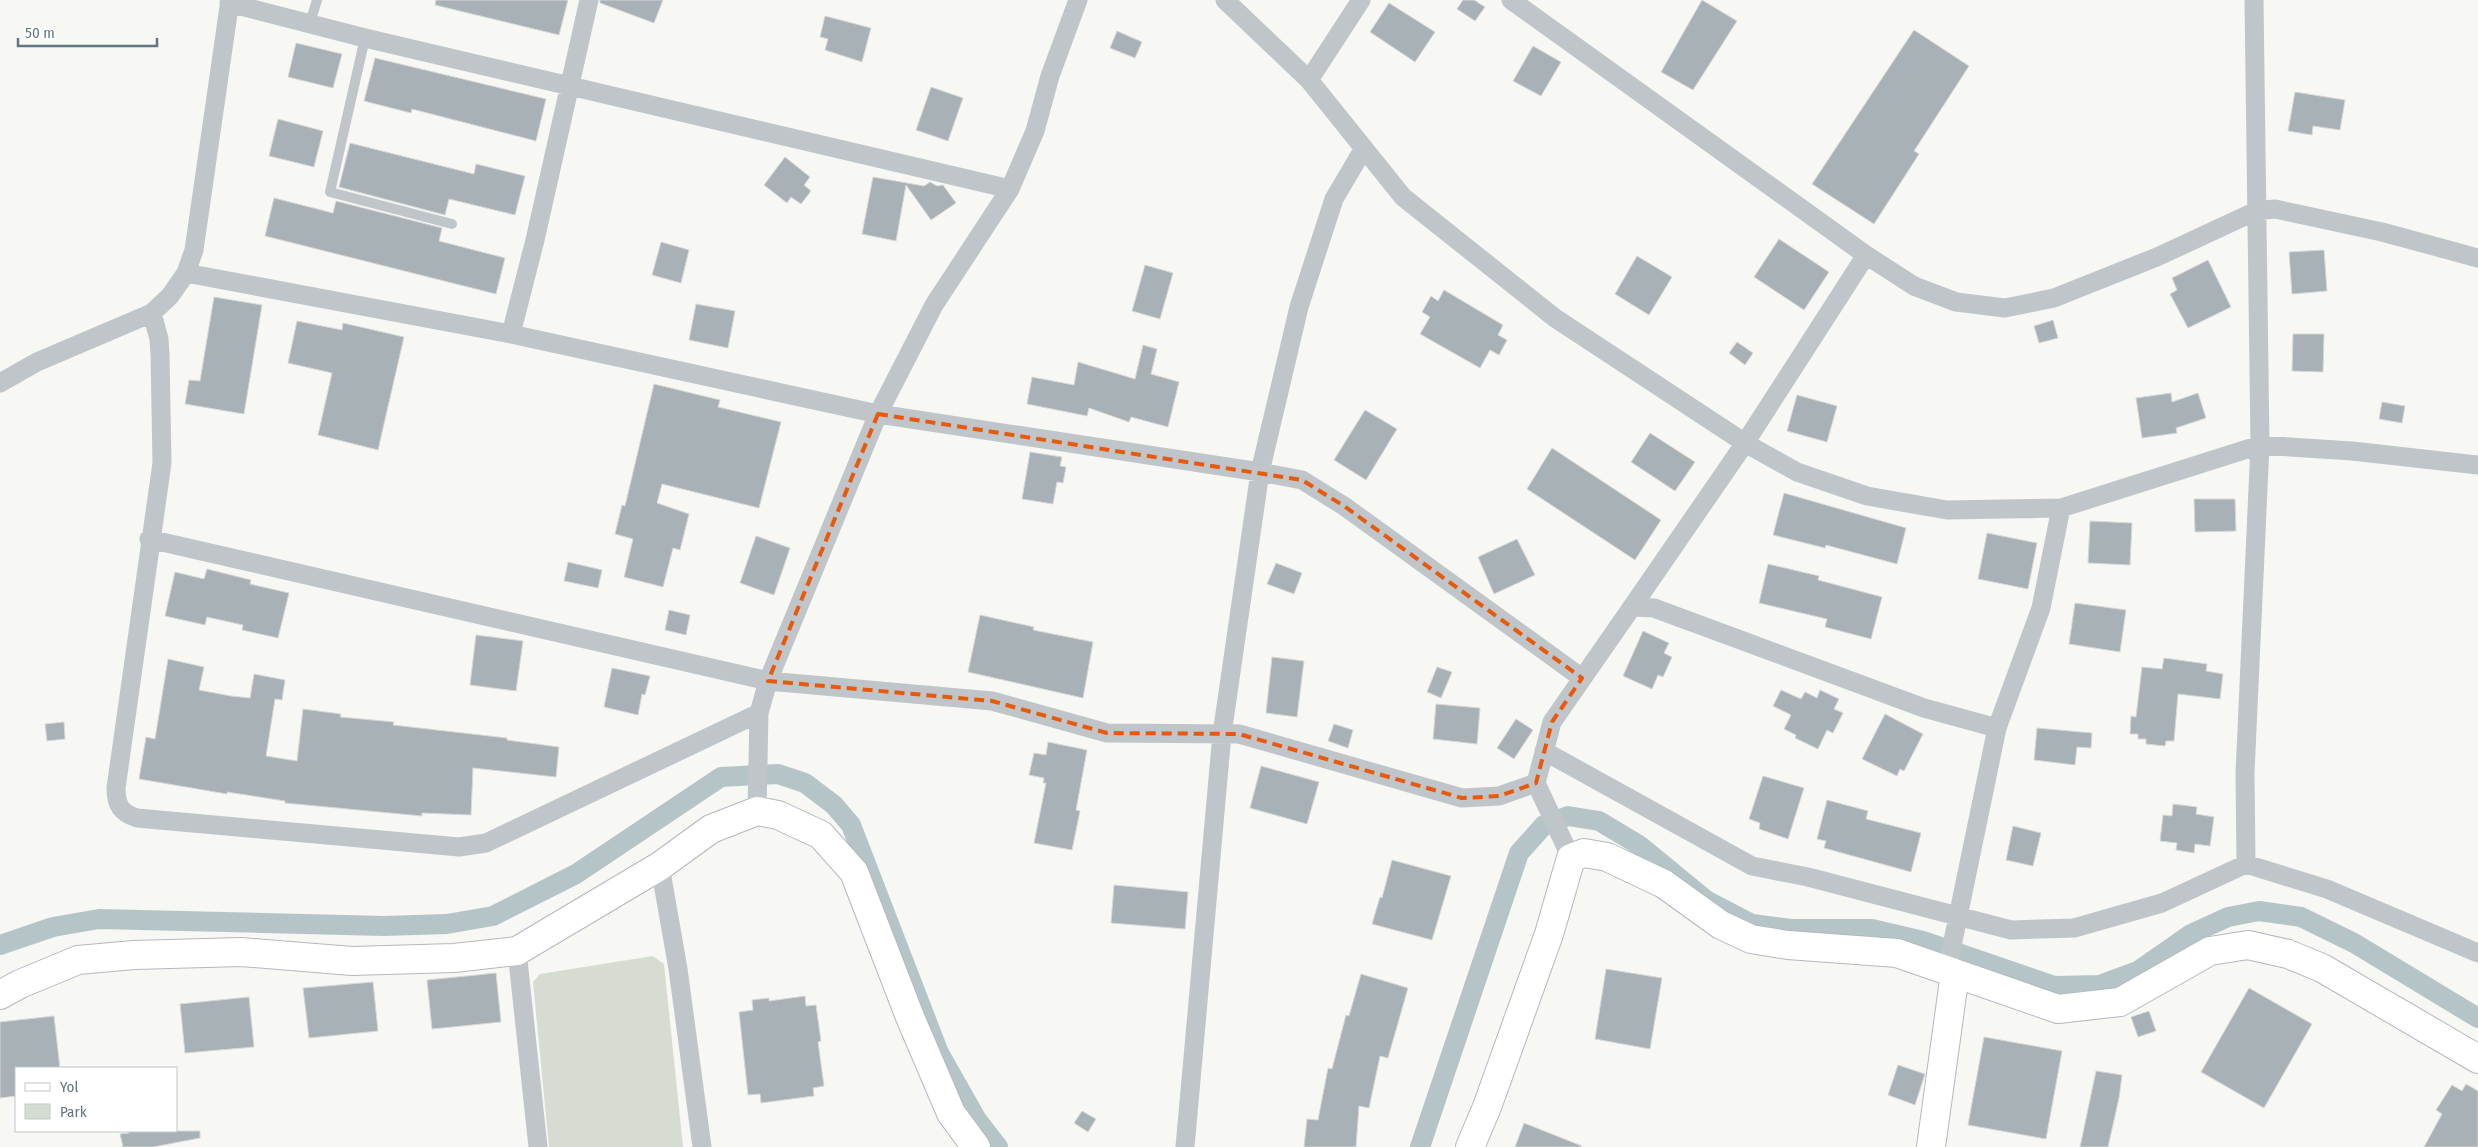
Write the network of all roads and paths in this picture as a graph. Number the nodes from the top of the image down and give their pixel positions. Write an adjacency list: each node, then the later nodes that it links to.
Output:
1 (317, 0): 9 (lane)
2 (589, 0): 12 (street)
3 (1078, 0): 14 (street)
4 (1226, 0): 11 (street)
5 (1361, 0): 11 (street)
6 (1511, 0): 17 (street)
7 (2254, 0): 15 (street)
8 (230, 2): 9 (street); 19 (street)
9 (310, 23): 10 (street)
10 (365, 38): 12 (street); 16 (lane)
11 (1309, 80): 13 (street)
12 (569, 87): 14 (street); 21 (street)
13 (1364, 148): 24 (street); 27 (street)
14 (1010, 189): 23 (street)
15 (2256, 211): 17 (street); 18 (street); 25 (street)
16 (452, 224)
17 (1866, 255): 24 (street)
18 (2478, 258)
19 (186, 273): 20 (street); 21 (street)
20 (152, 313): 22 (street); 29 (street)
21 (511, 334): 23 (street)
22 (0, 383)
23 (878, 414): 27 (street); 32 (street)
24 (1745, 443): 28 (street); 30 (street)
25 (2260, 445): 26 (street); 28 (street); 40 (street)
26 (2478, 465)
27 (1260, 472): 31 (street); 35 (street)
28 (2061, 508): 34 (street)
29 (149, 539): 32 (street); 33 (street)
30 (1632, 607): 31 (street); 34 (street)
31 (1582, 678): 36 (street)
32 (768, 681): 33 (street); 35 (street)
33 (759, 714): 38 (street)
34 (1997, 728): 42 (street)
35 (1222, 734): 37 (street); 51 (street)
36 (1544, 751): 37 (street); 42 (street)
37 (1536, 783): 39 (street)
38 (758, 803): 41 (street); 50 (street)
39 (1572, 858): 45 (street); 52 (street)
40 (2246, 864): 42 (street); 44 (street)
41 (660, 866): 43 (street); 49 (street)
42 (1959, 917): 45 (street)
43 (517, 951): 46 (street); 48 (street)
44 (2478, 953)
45 (1950, 969): 47 (street); 53 (street)
46 (0, 995)
47 (2478, 1059)
48 (538, 1147)
49 (702, 1147)
50 (976, 1147)
51 (1185, 1147)
52 (1470, 1147)
53 (1931, 1147)

